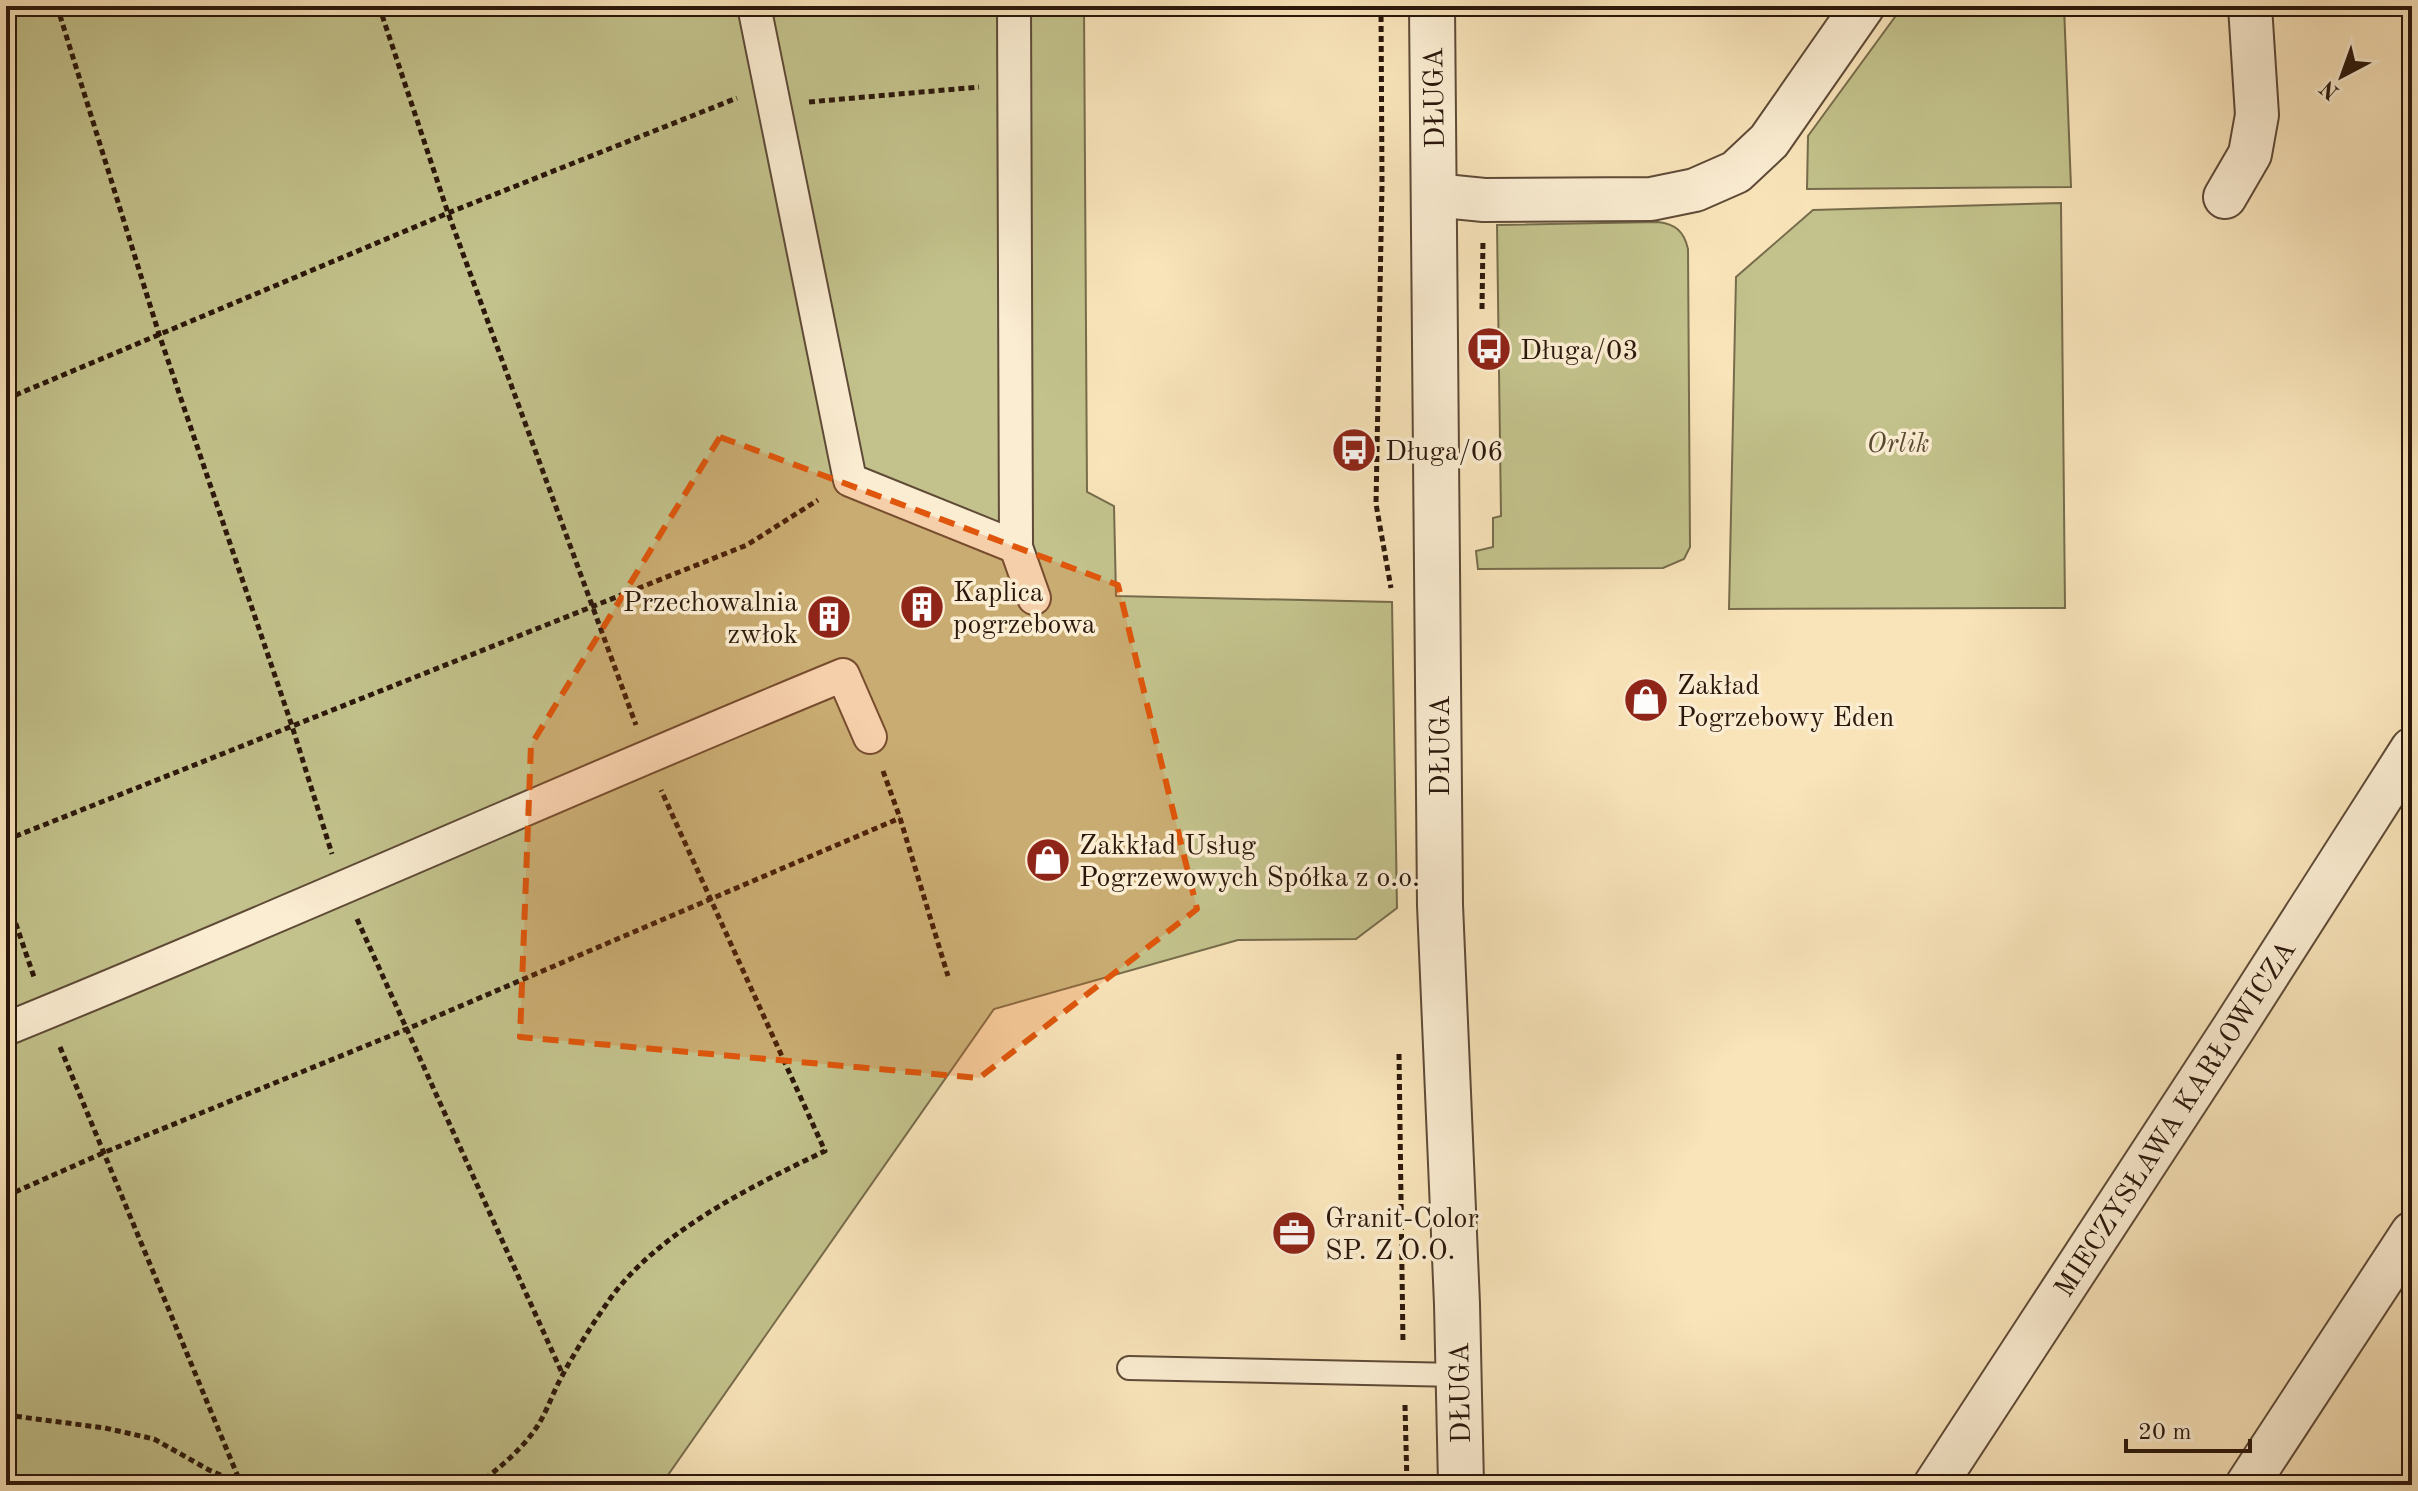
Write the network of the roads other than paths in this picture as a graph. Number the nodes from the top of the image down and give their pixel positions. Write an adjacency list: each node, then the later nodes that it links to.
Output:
1 (754, 6): 8 (street)
2 (1014, 6): 8 (street)
3 (1432, 6): 6 (street, DŁUGA)
4 (1863, 6): 6 (street)
5 (2250, 6): 7 (street)
6 (1434, 195): 15 (street, DŁUGA)
7 (2225, 197)
8 (1016, 547): 9 (street)
9 (1034, 598)
10 (870, 737): 12 (street)
11 (2412, 749): 17 (street, MIECZYSŁAWA KARŁOWICZA)
12 (6, 1029)
13 (2412, 1233): 18 (street)
14 (1129, 1368): 15 (lane)
15 (1458, 1375): 16 (street, DŁUGA)
16 (1461, 1485)
17 (1935, 1485)
18 (2247, 1485)

